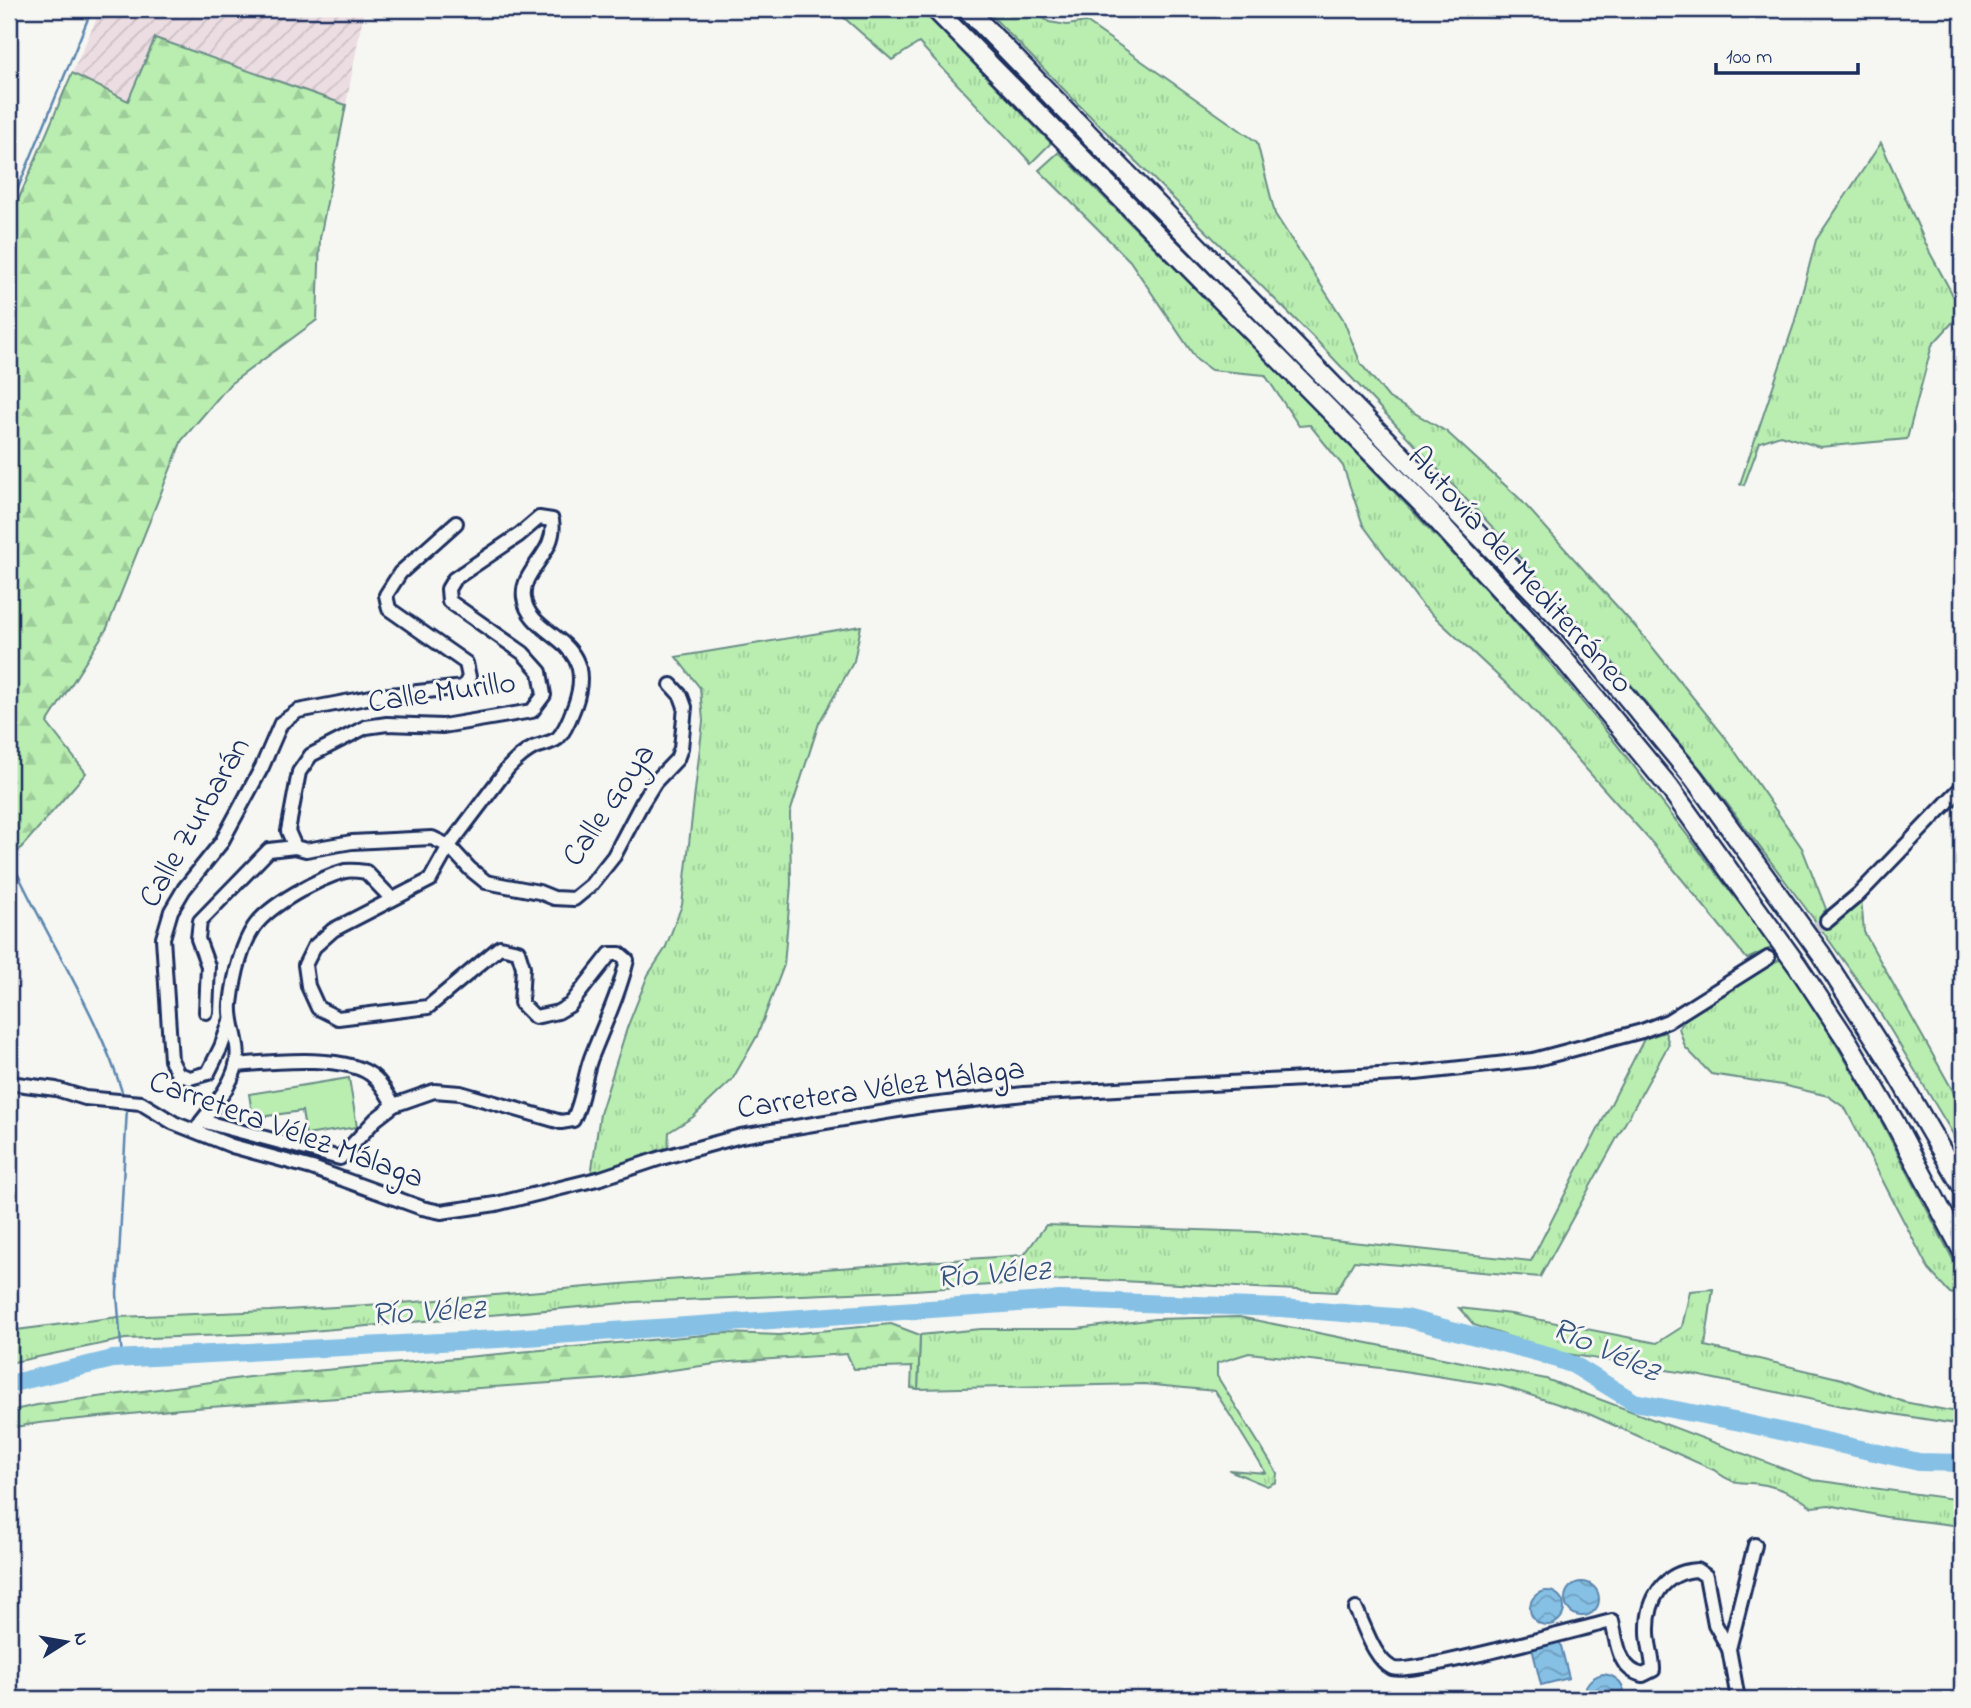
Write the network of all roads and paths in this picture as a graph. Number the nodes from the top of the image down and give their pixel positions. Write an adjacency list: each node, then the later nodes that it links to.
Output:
1 (935, 9): 18 (highway, Autovía del Mediterráneo)
2 (967, 9): 17 (highway, Autovía del Mediterráneo)
3 (456, 523): 12 (street, Calle Zurbarán)
4 (671, 685): 6 (street, Calle Goya)
5 (1962, 788): 9 (street)
6 (449, 846): 7 (street); 7 (street, Calle Murillo); 8 (street)
7 (295, 847): 11 (street)
8 (392, 899): 12 (street, Calle Zurbarán); 15 (street)
9 (1827, 921)
10 (1768, 958): 16 (street, Carretera Vélez Málaga)
11 (206, 1012)
12 (230, 1022): 13 (street, Calle Zurbarán)
13 (236, 1065): 15 (street); 16 (street, Calle Zurbarán)
14 (9, 1083): 16 (street, Carretera Vélez Málaga)
15 (394, 1105): 16 (street)
16 (198, 1127)
17 (1962, 1186)
18 (1962, 1250)
19 (1755, 1545): 21 (street)
20 (1356, 1609): 21 (street)
21 (1729, 1649): 22 (street)
22 (1738, 1699)

